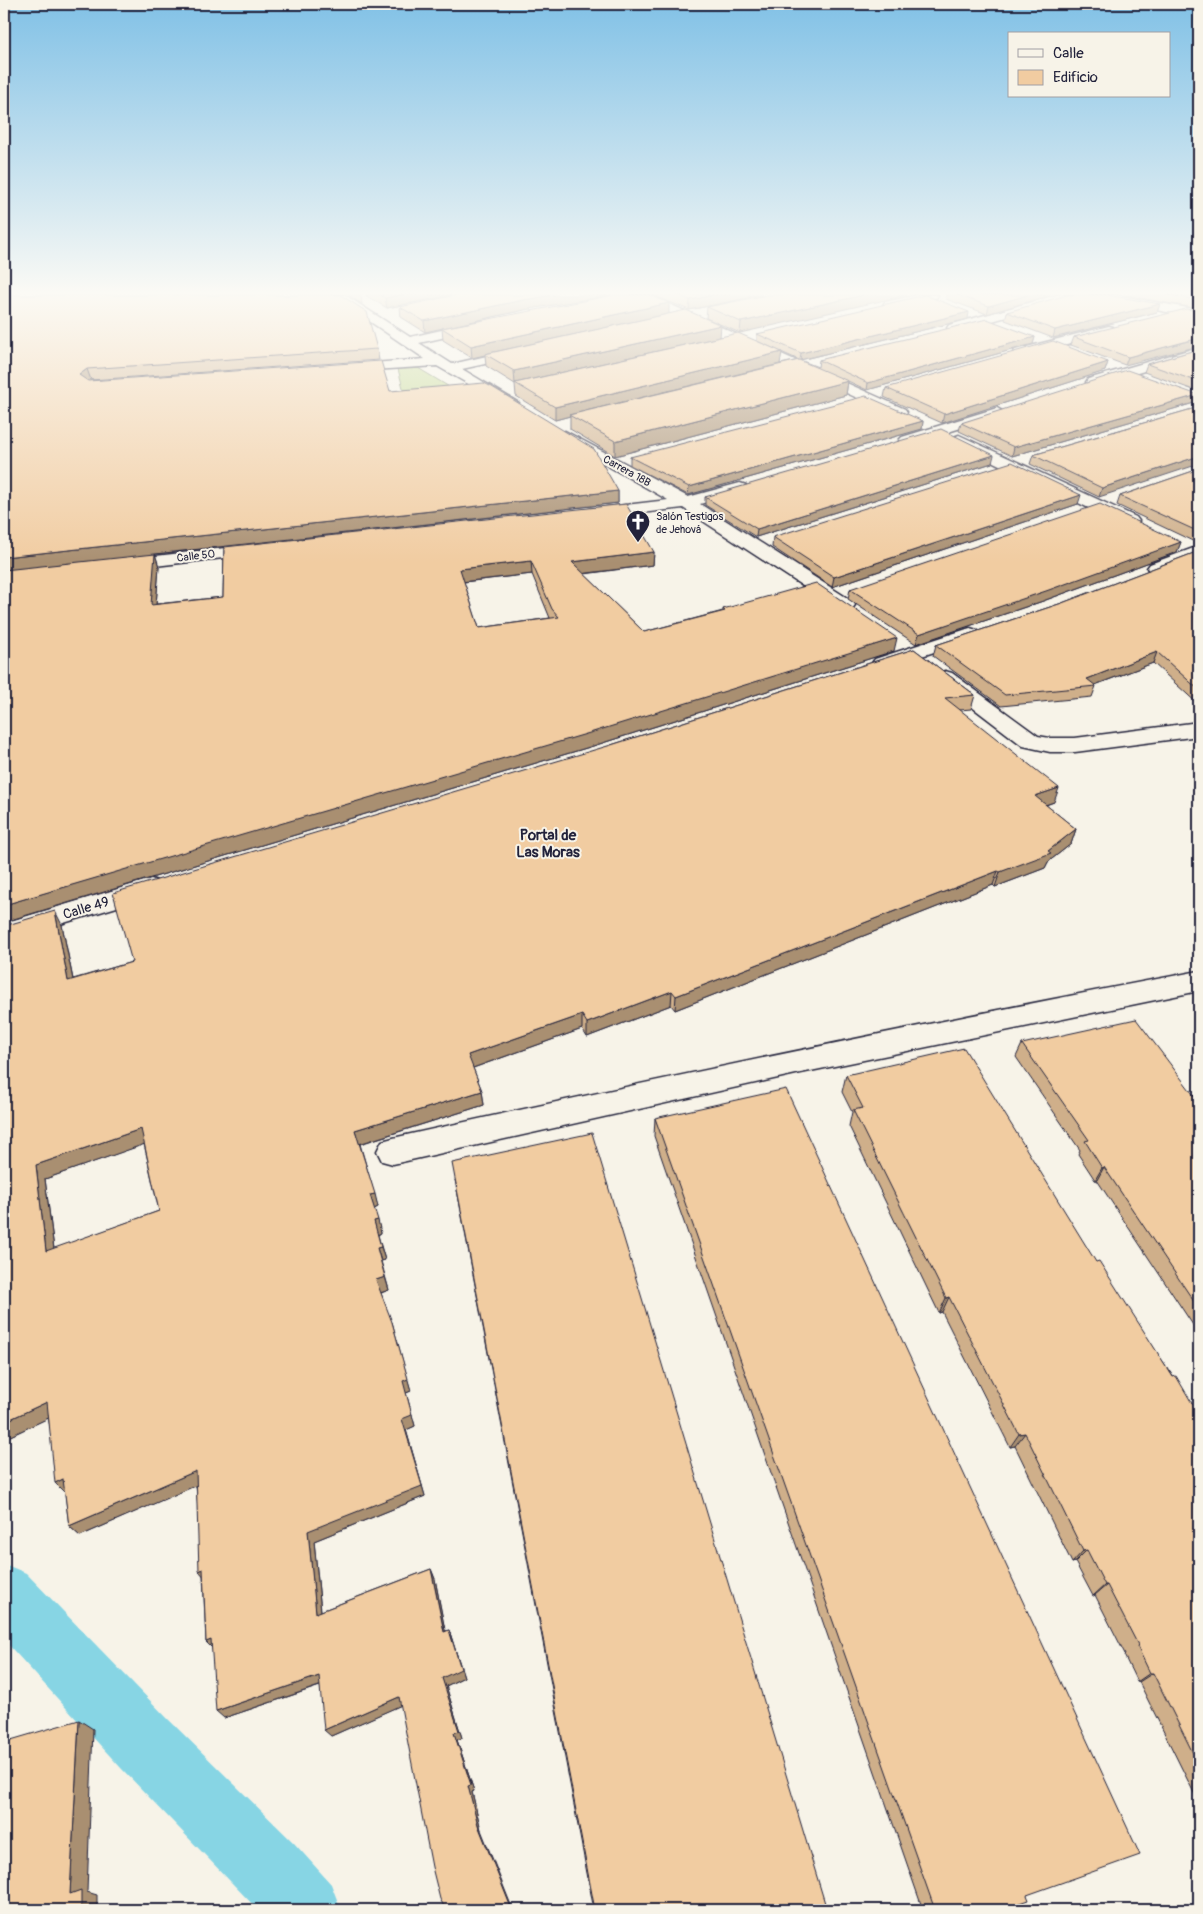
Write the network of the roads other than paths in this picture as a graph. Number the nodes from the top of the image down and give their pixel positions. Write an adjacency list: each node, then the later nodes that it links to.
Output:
1 (481, 384): 7 (street)
2 (841, 384): 8 (street)
3 (1084, 384): 4 (street)
4 (1079, 386)
5 (518, 390): 7 (street)
6 (887, 390): 8 (street)
7 (499, 394): 11 (street)
8 (867, 396): 9 (street); 13 (street)
9 (848, 401)
10 (1014, 407): 13 (street)
11 (529, 413)
12 (571, 423): 17 (street, Carrera 18B)
13 (941, 430): 14 (street); 18 (street)
14 (894, 444)
15 (1037, 456): 18 (street)
16 (630, 458): 17 (street)
17 (611, 463): 22 (street, Carrera 18B)
18 (1008, 464): 19 (street); 23 (street)
19 (990, 470)
20 (752, 484): 22 (street)
21 (1124, 496): 23 (street)
22 (686, 503): 25 (street); 28 (street, Carrera 18B)
23 (1096, 506): 24 (street); 26 (street)
24 (1078, 512)
25 (576, 516)
26 (1146, 529)
27 (773, 539): 28 (street)
28 (754, 545): 34 (street, Carrera 18B)
29 (280, 547): 31 (street, Calle 50)
30 (1194, 550): 32 (street)
31 (106, 566)
32 (1138, 575)
33 (849, 590): 34 (street)
34 (831, 596): 35 (street, Carrera 18B)
35 (861, 617)
36 (986, 629): 37 (street)
37 (906, 648): 38 (street); 39 (street)
38 (866, 669)
39 (1199, 729)
40 (171, 882): 41 (street, Calle 49)
41 (4, 932)
42 (1199, 981): 43 (street)
43 (394, 1151)

